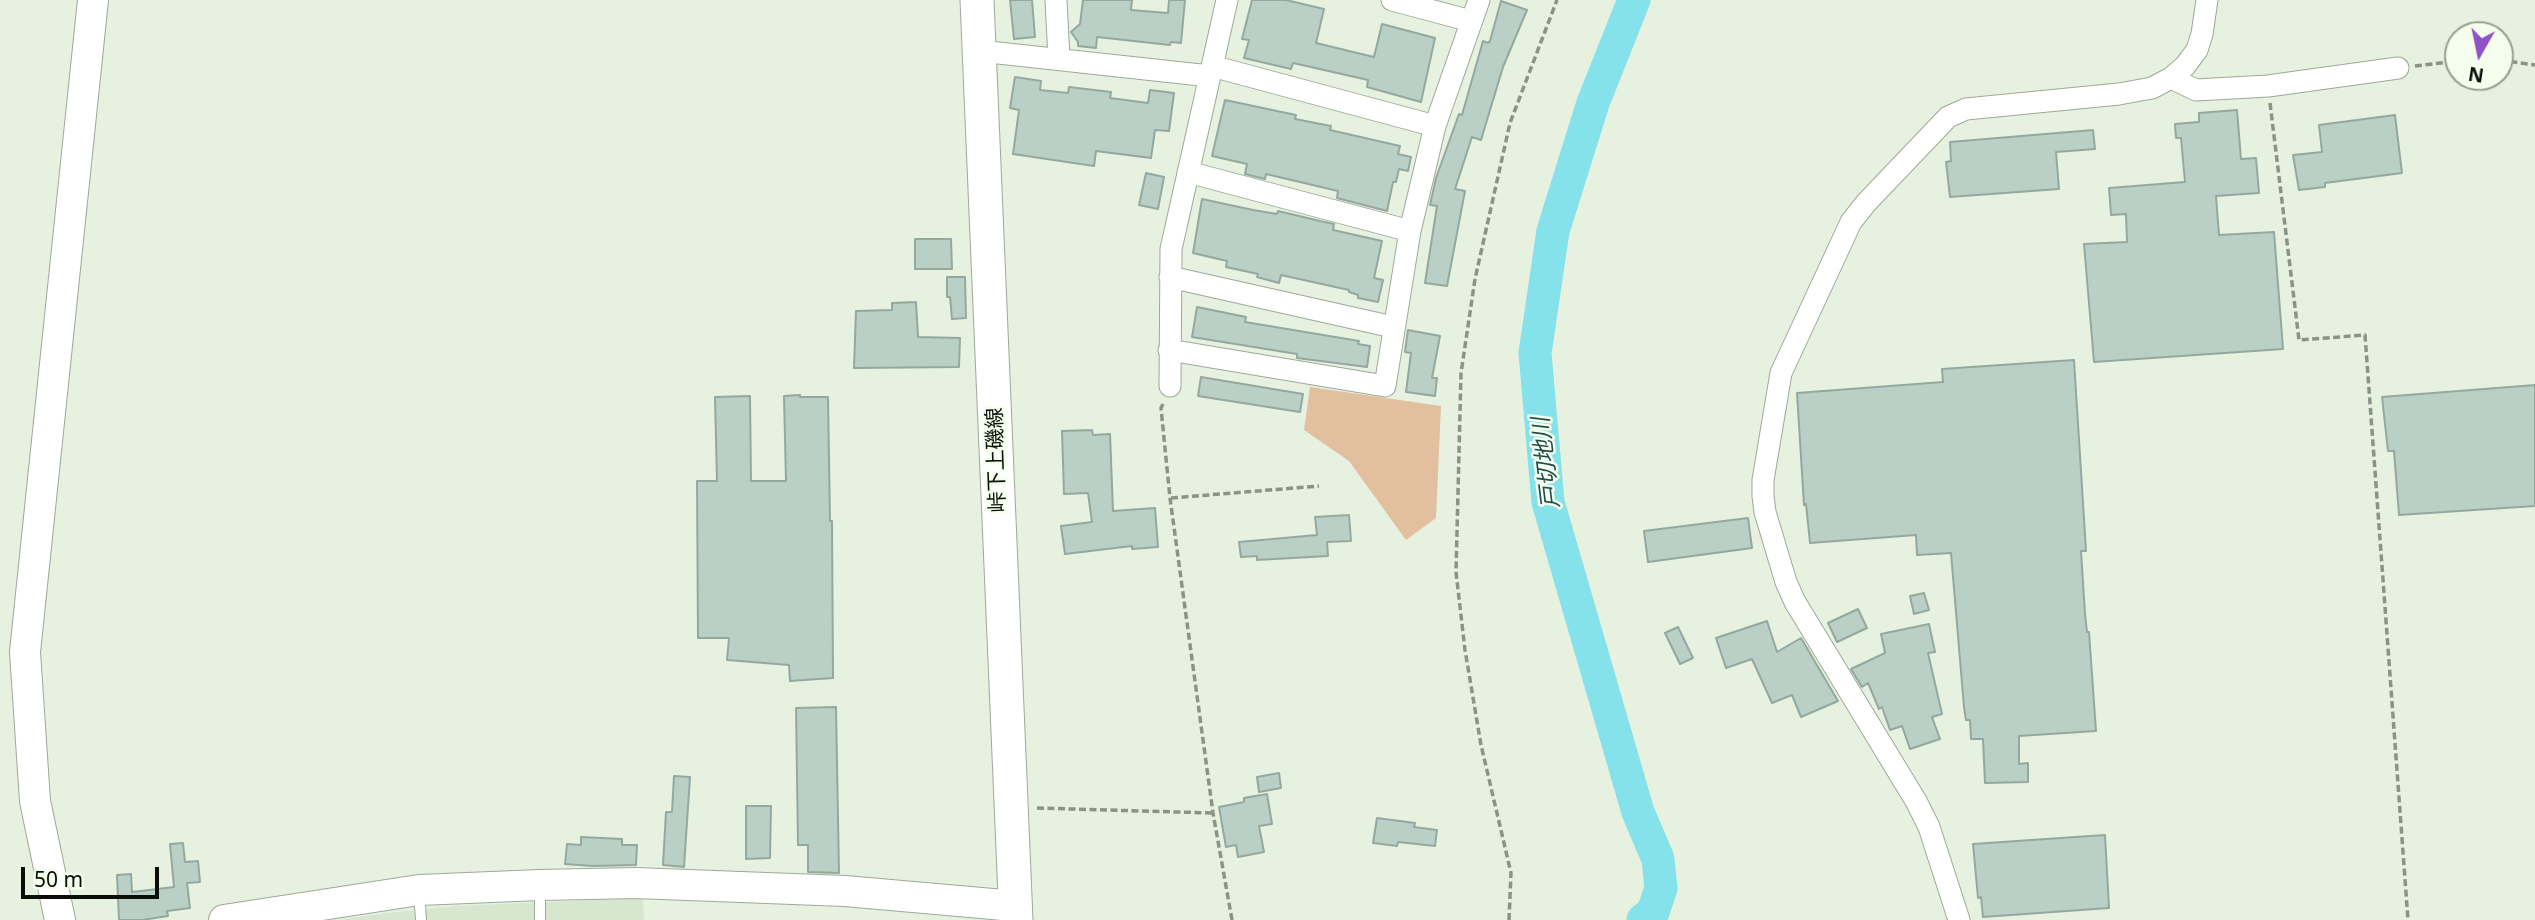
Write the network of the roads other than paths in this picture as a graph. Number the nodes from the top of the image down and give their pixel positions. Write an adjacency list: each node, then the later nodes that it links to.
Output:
1 (93, 0): 24 (street)
2 (977, 0): 9 (main road, 峠下上磯線)
3 (1056, 0): 10 (street)
4 (1227, 0): 12 (street)
5 (1392, 0): 8 (street)
6 (1479, 0): 8 (street)
7 (2207, 0): 13 (street)
8 (1471, 21): 14 (street)
9 (980, 51): 10 (street); 23 (main road, 峠下上磯線)
10 (1059, 59): 12 (street)
11 (2399, 68): 13 (street)
12 (1211, 71): 14 (street); 15 (street)
13 (2171, 78): 28 (street)
14 (1435, 126): 16 (street)
15 (1188, 172): 16 (street); 17 (street)
16 (1410, 231): 18 (street)
17 (1170, 278): 18 (street); 19 (street)
18 (1393, 327): 19 (street)
19 (1169, 350): 20 (street)
20 (1170, 386)
21 (540, 885): 22 (street); 23 (street); 27 (lane)
22 (419, 890): 25 (street); 26 (lane)
23 (1016, 913)
24 (60, 920)
25 (224, 920)
26 (421, 920)
27 (540, 920)
28 (1958, 920)

